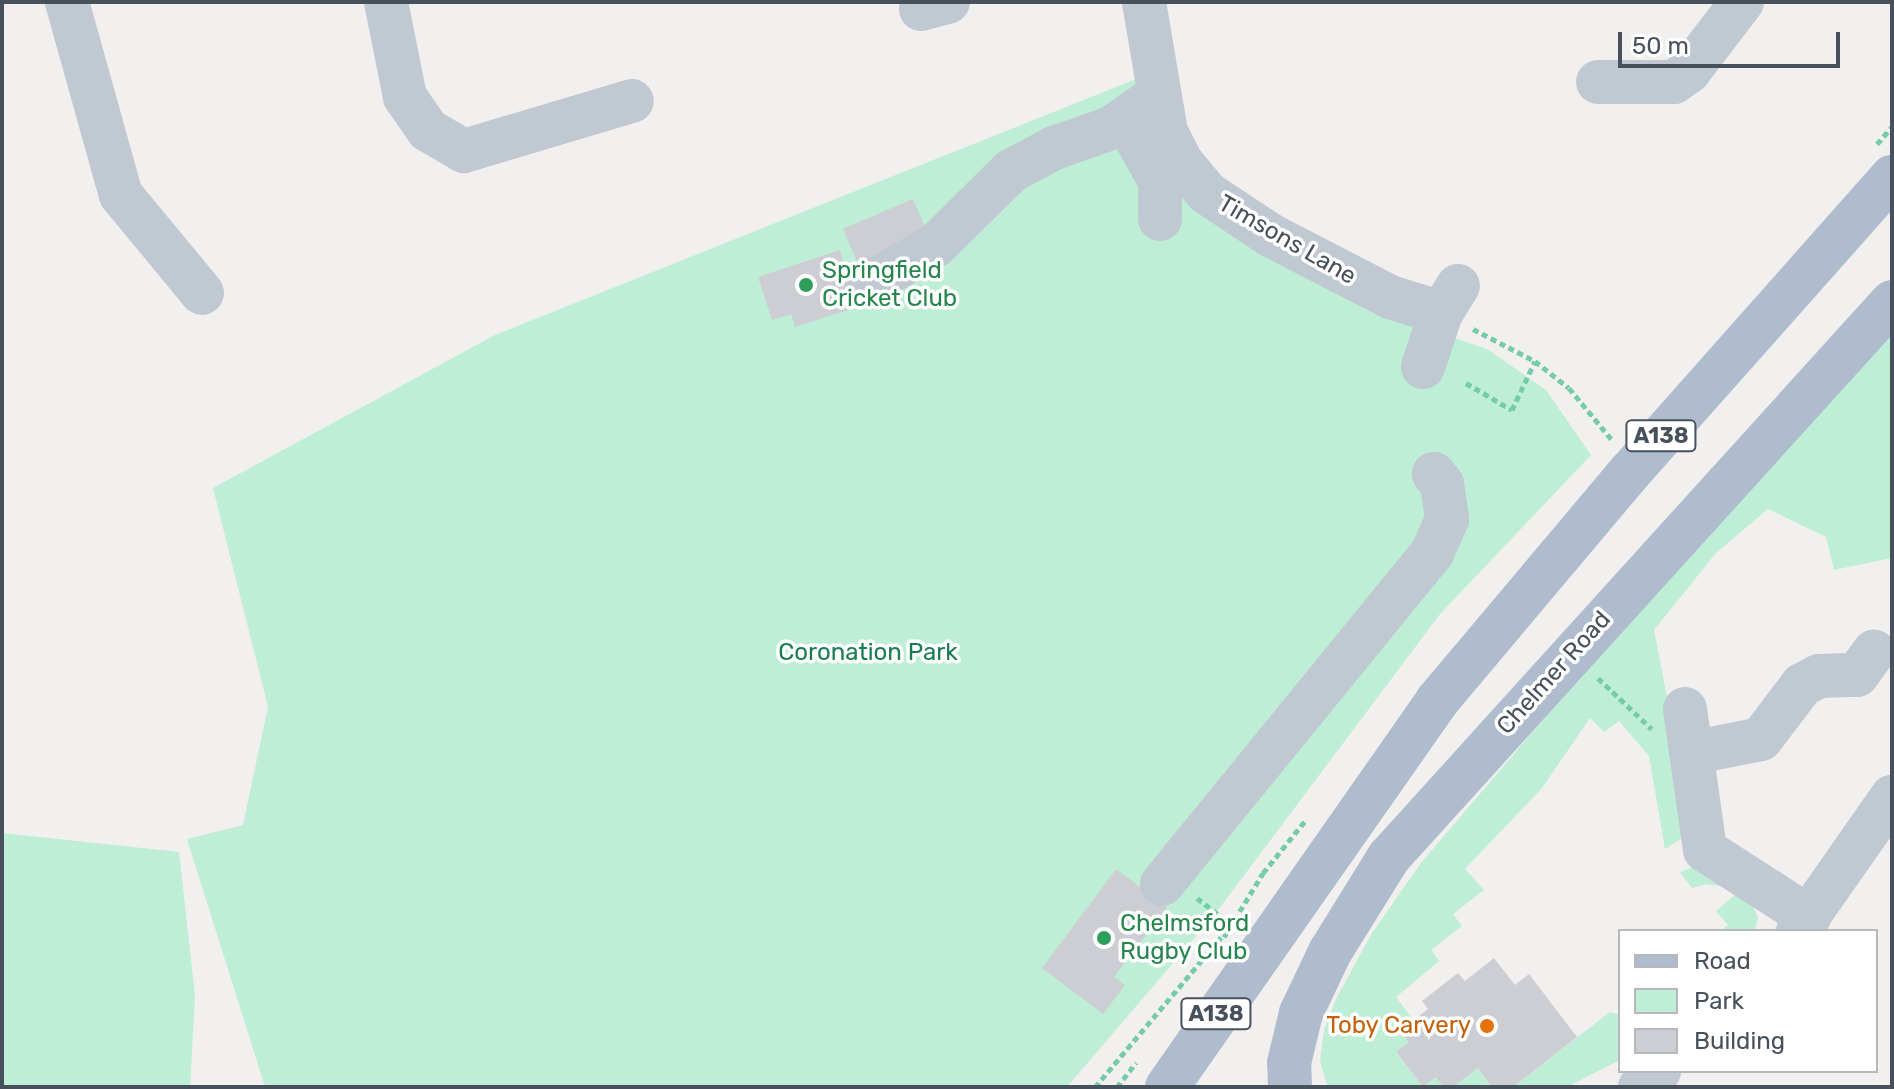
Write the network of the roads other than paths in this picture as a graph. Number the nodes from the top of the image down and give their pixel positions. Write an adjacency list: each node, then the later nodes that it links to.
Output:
1 (67, 2): 12 (street)
2 (386, 2): 6 (street)
3 (1144, 2): 7 (street, Timsons Lane)
4 (1742, 2): 5 (street)
5 (1598, 82)
6 (632, 101)
7 (1142, 108): 10 (street); 11 (street); 15 (street, Timsons Lane)
8 (1892, 165): 14 (main road, A138)
9 (1892, 177): 14 (main road, A138)
10 (1160, 219)
11 (867, 285)
12 (202, 293)
13 (1892, 302): 27 (main road, Chelmer Road)
14 (1743, 343): 23 (main road, A138)
15 (1423, 367)
16 (1434, 474): 21 (street)
17 (1874, 652): 19 (street)
18 (1685, 709): 19 (street)
19 (1692, 760): 22 (street)
20 (1892, 797): 22 (street)
21 (1162, 884)
22 (1803, 924)
23 (1269, 944): 25 (main road, A138); 26 (main road, A138)
24 (1657, 1073): 28 (street)
25 (1167, 1087)
26 (1196, 1087)
27 (1290, 1087)
28 (1640, 1087)

